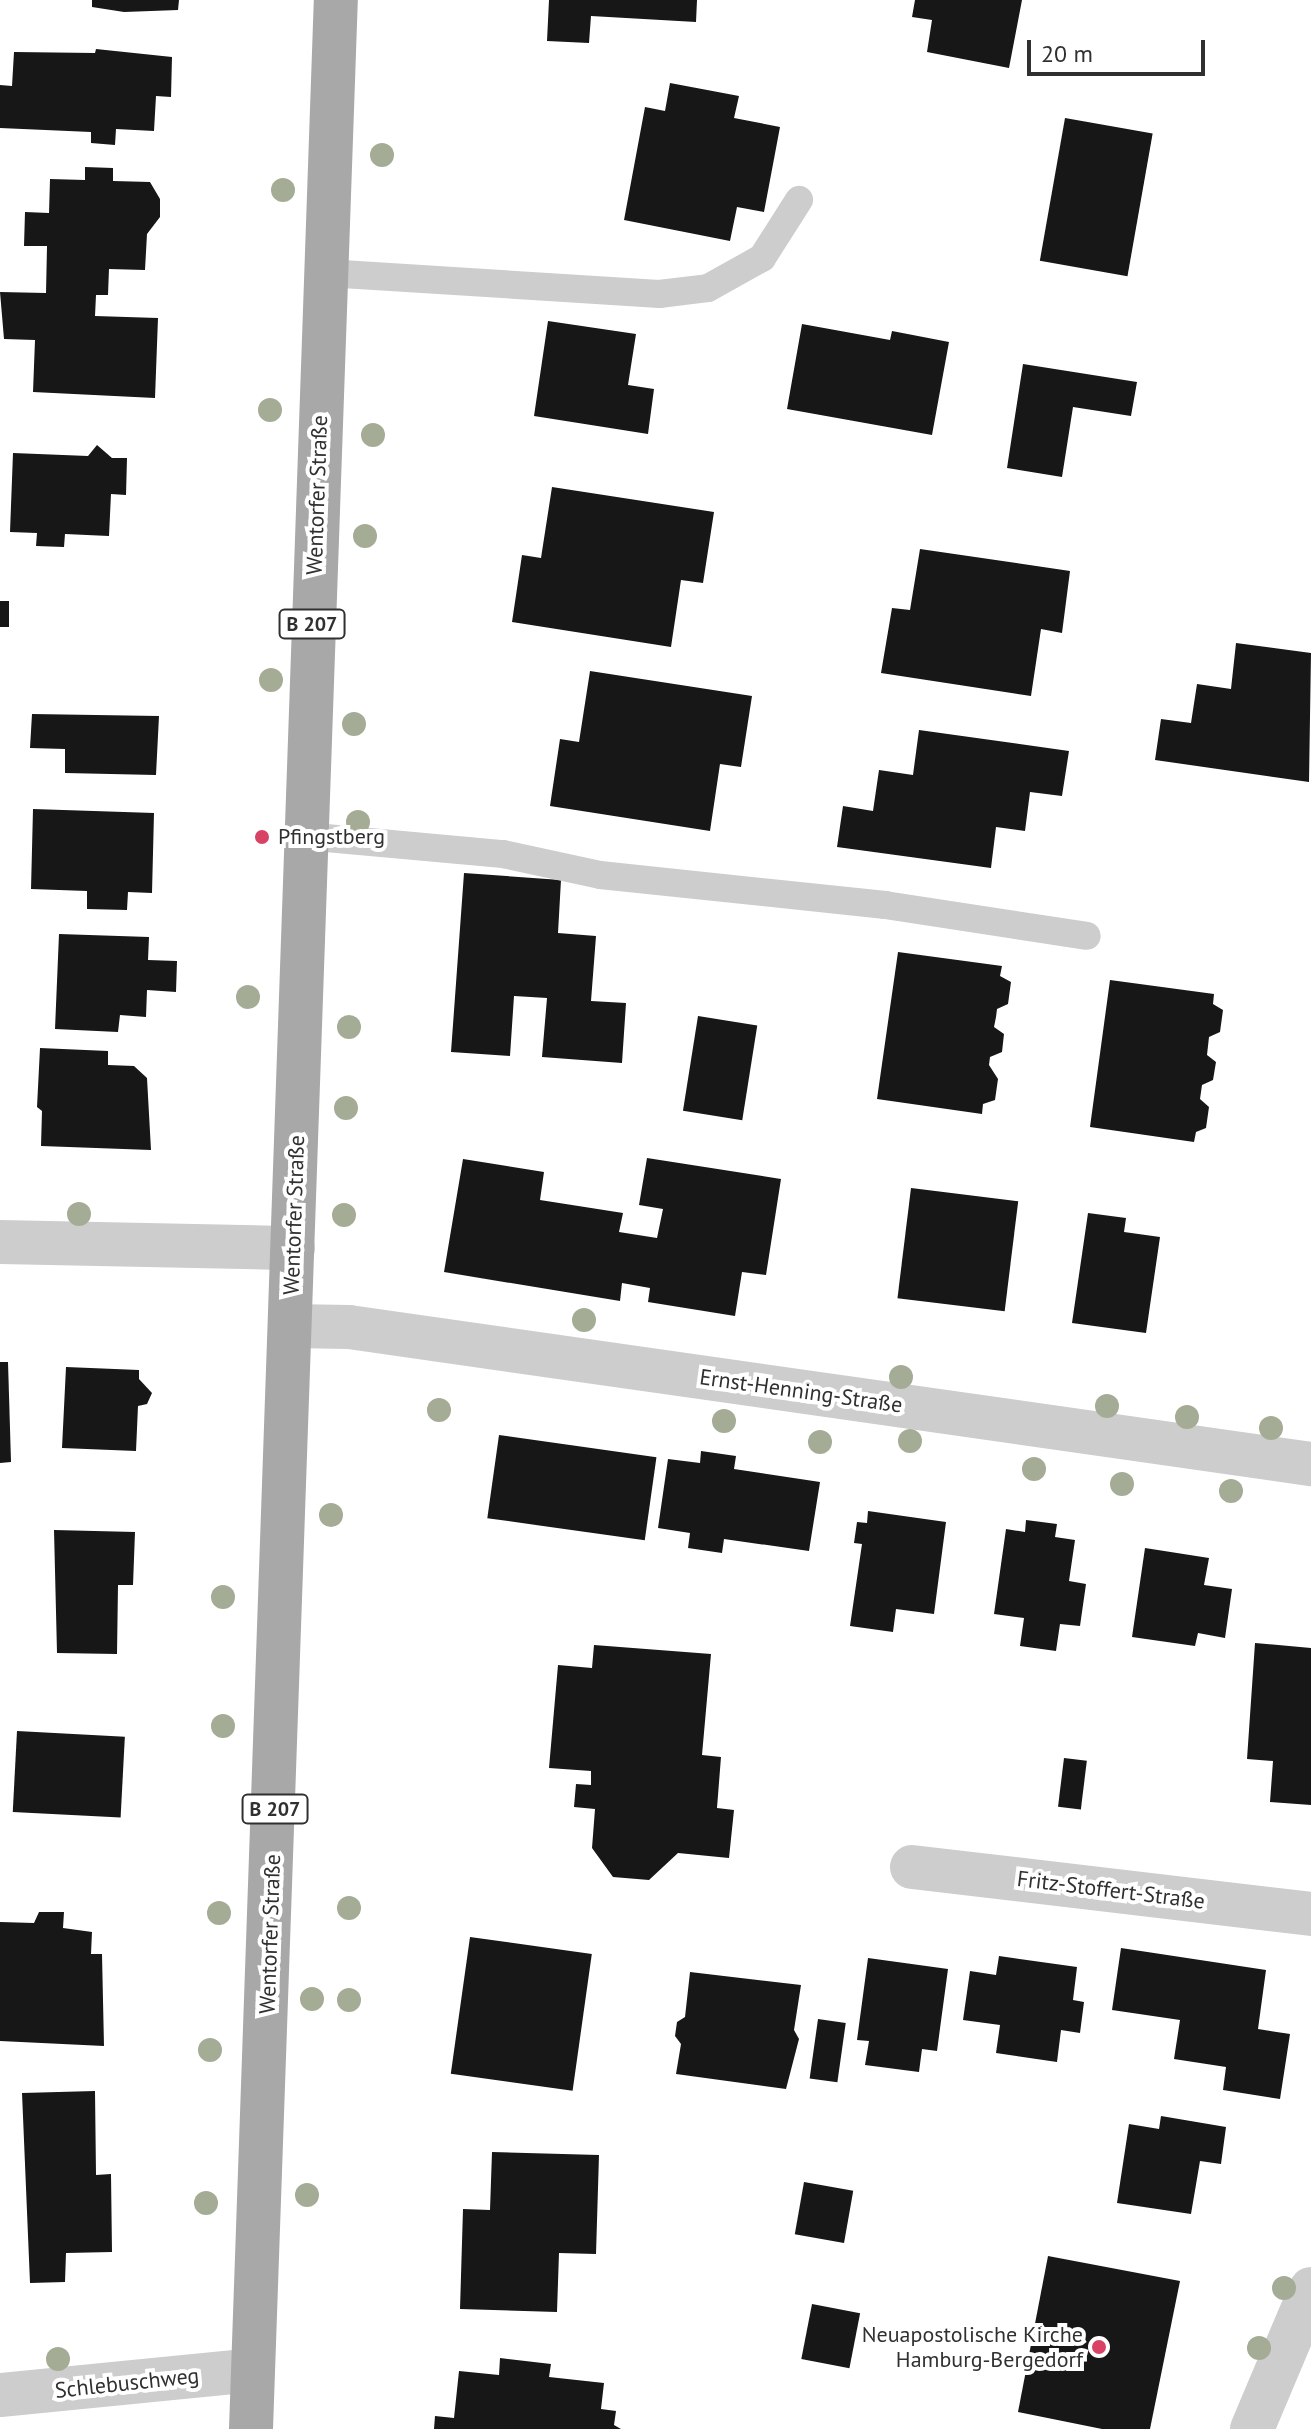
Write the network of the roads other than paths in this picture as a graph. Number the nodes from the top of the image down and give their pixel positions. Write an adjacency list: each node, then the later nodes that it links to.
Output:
1 (336, 0): 3 (main road, Wentorfer Straße / B 207)
2 (799, 200): 3 (lane)
3 (326, 273): 4 (main road, Wentorfer Straße / B 207)
4 (304, 836): 5 (lane); 7 (main road, Wentorfer Straße / B 207)
5 (1087, 936)
6 (0, 1242): 7 (street)
7 (293, 1248): 8 (main road, Wentorfer Straße / B 207)
8 (291, 1326): 9 (street, Ernst-Henning-Straße); 13 (main road, Wentorfer Straße / B 207)
9 (1311, 1464)
10 (912, 1867): 11 (street, Fritz-Stoffert-Straße)
11 (1311, 1914)
12 (1311, 2289): 16 (street)
13 (253, 2370): 14 (street, Schlebuschweg); 15 (main road, Wentorfer Straße / B 207)
14 (0, 2395)
15 (251, 2429)
16 (1252, 2429)

